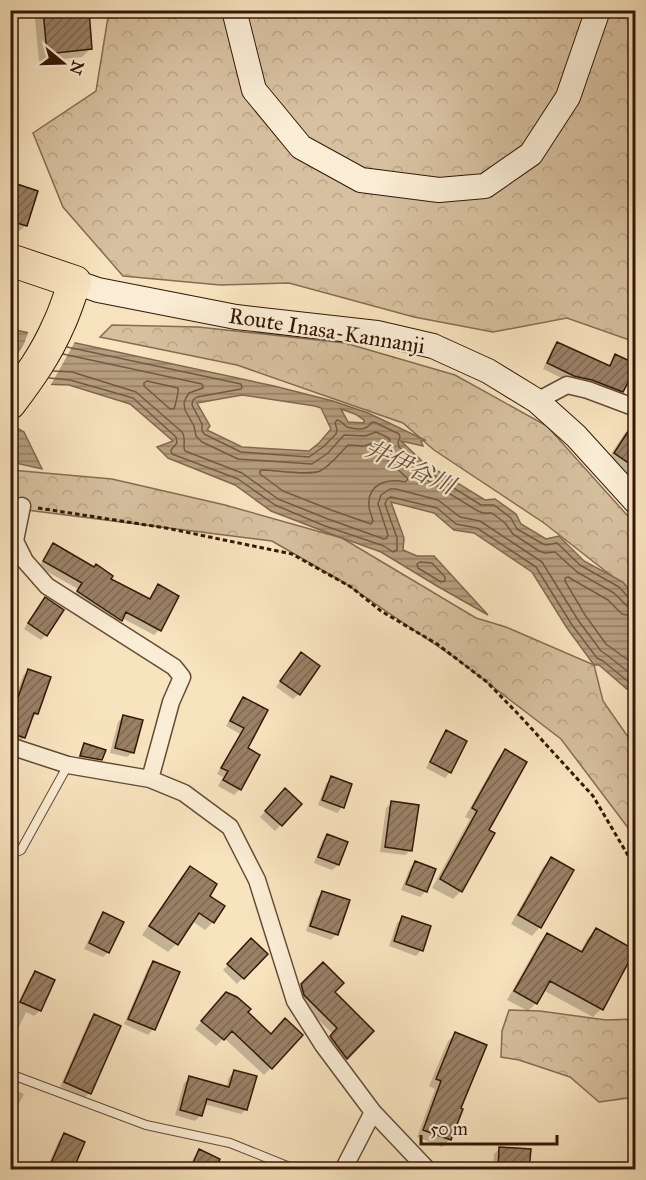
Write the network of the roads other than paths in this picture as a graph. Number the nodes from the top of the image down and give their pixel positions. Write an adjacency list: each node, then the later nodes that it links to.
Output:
1 (234, 10): 2 (main road)
2 (598, 10)
3 (10, 260): 4 (highway)
4 (70, 296): 5 (main road, Route Inasa-Kannanji); 6 (highway)
5 (537, 401): 7 (street); 8 (main road, Route Inasa-Kannanji)
6 (10, 403)
7 (636, 408)
8 (636, 502)
9 (22, 506): 12 (street)
10 (10, 746): 11 (street)
11 (68, 765): 12 (street); 13 (lane)
12 (150, 779): 15 (street)
13 (10, 855)
14 (10, 1074): 16 (lane)
15 (373, 1112): 17 (street); 18 (street)
16 (297, 1170)
17 (343, 1170)
18 (428, 1170)

